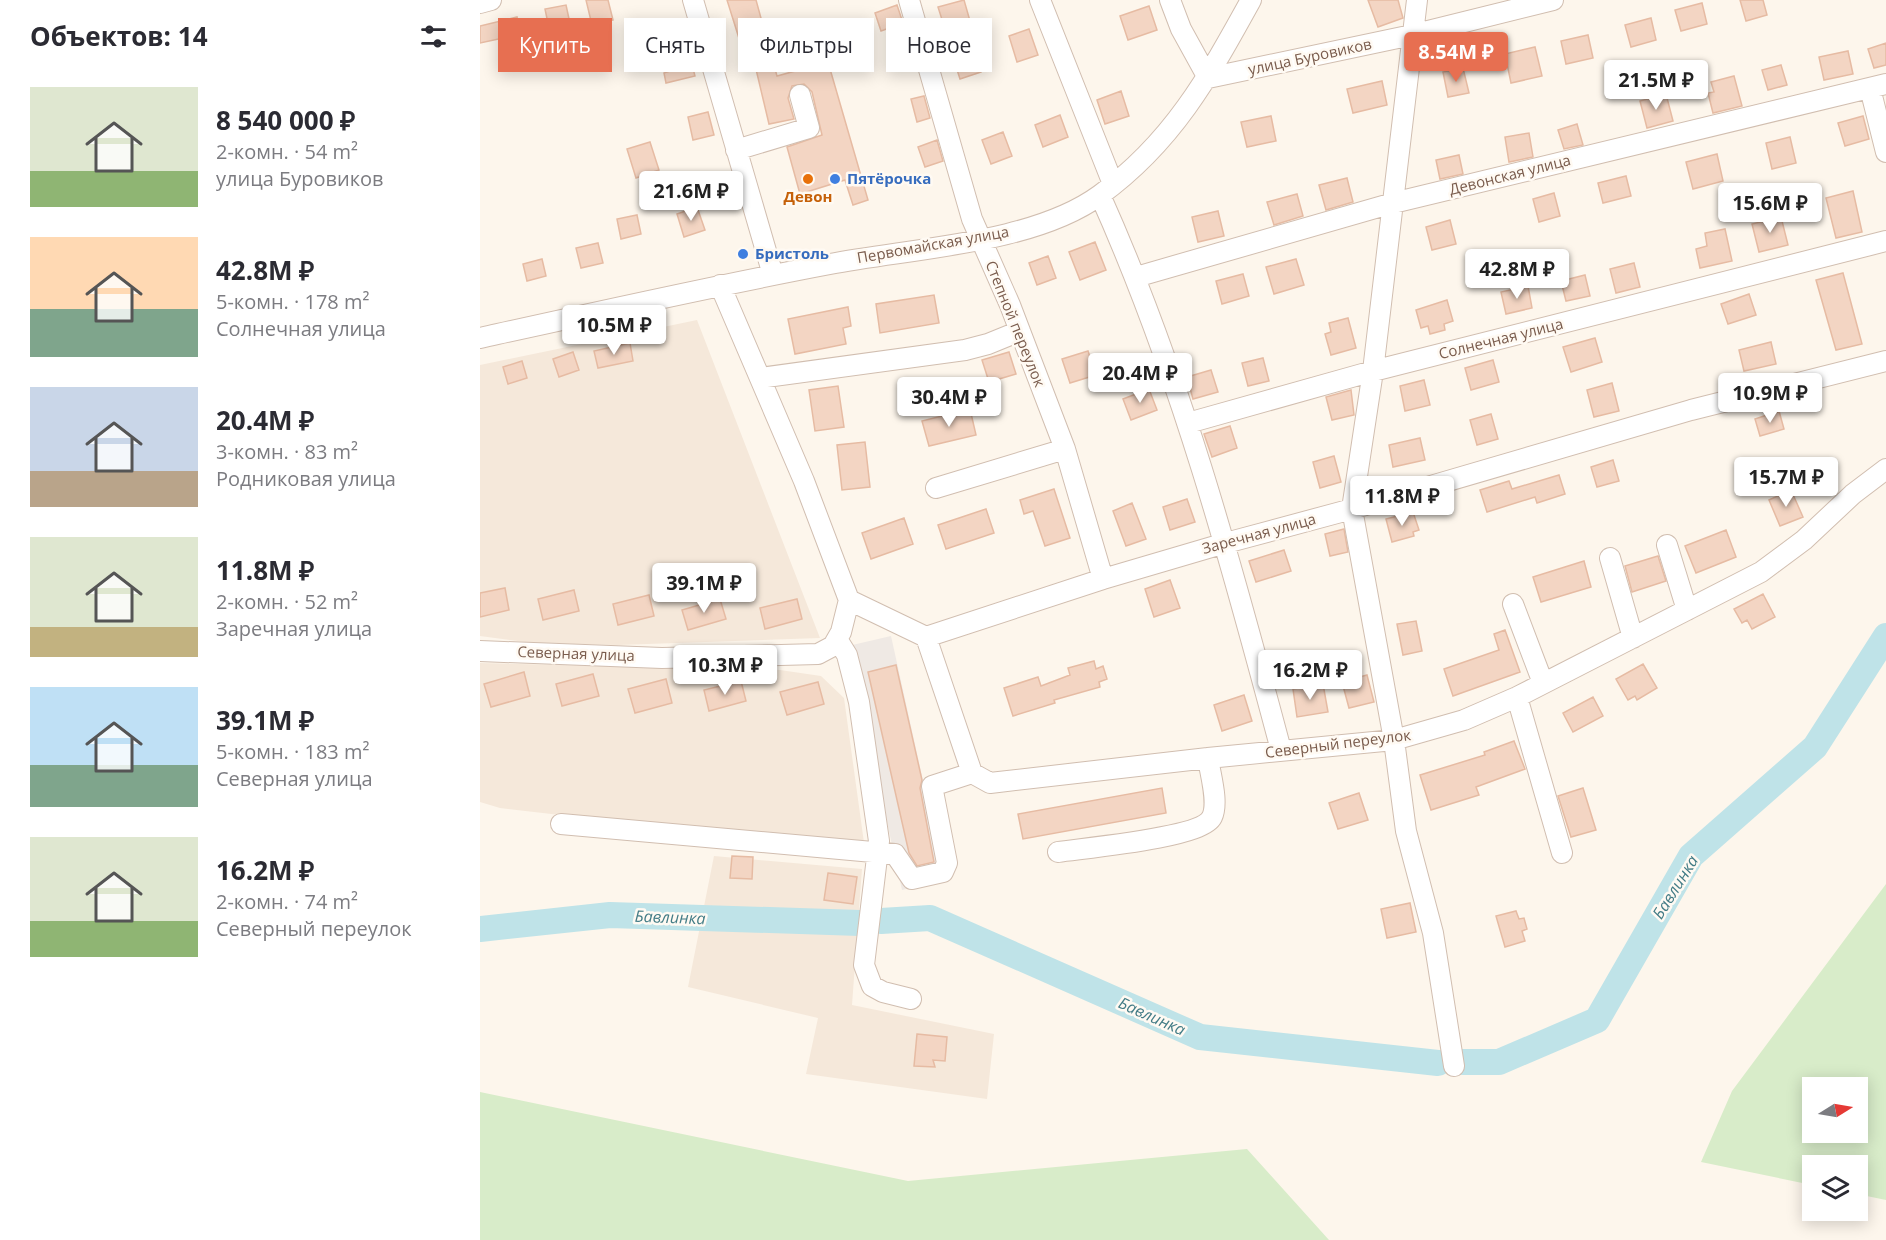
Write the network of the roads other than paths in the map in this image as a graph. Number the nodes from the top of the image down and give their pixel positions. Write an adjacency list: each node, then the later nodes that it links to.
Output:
1 (491, 0): 9 (street)
2 (693, 0): 14 (street)
3 (909, 0): 18 (street, Степной переулок)
4 (1040, 0): 16 (street)
5 (1170, 0): 11 (street)
6 (1251, 0): 11 (street, Первомайская улица)
7 (1417, 0): 10 (street)
8 (1552, 0): 10 (street, улица Буровиков)
9 (480, 3)
10 (1412, 35): 11 (street, улица Буровиков); 17 (street)
11 (1208, 78): 16 (street, Первомайская улица)
12 (1878, 86): 15 (street); 17 (street, Девонская улица)
13 (800, 95): 14 (street)
14 (736, 150): 20 (street)
15 (1886, 152)
16 (1106, 190): 18 (street, Первомайская улица); 21 (street)
17 (1393, 203): 21 (street, Девонская улица); 26 (street)
18 (980, 239): 20 (street, Первомайская улица); 23 (street, Степной переулок)
19 (1886, 241): 26 (street, Солнечная улица)
20 (773, 275): 22 (street, Первомайская улица)
21 (1136, 277): 28 (street)
22 (720, 285): 24 (street, Первомайская улица); 27 (street)
23 (1020, 331): 27 (street); 29 (street, Степной переулок)
24 (480, 338)
25 (1886, 361): 32 (street, Заречная улица)
26 (1373, 371): 28 (street, Солнечная улица); 32 (street)
27 (760, 378): 37 (street)
28 (1188, 423): 33 (street)
29 (1065, 449): 31 (street); 36 (street, Степной переулок)
30 (1886, 469): 39 (street, Северный переулок)
31 (936, 488)
32 (1352, 509): 33 (street, Заречная улица); 46 (street)
33 (1222, 544): 36 (street, Заречная улица); 47 (street)
34 (1667, 544): 39 (street)
35 (1610, 558): 42 (street)
36 (1103, 579): 41 (street, Заречная улица)
37 (849, 600): 40 (street); 41 (street)
38 (1513, 603): 44 (street)
39 (1687, 610): 42 (street, Северный переулок)
40 (839, 636): 43 (street, Северная улица); 52 (street)
41 (926, 637): 49 (street)
42 (1633, 638): 44 (street, Северный переулок)
43 (480, 651)
44 (1543, 683): 45 (street, Северный переулок)
45 (1517, 697): 46 (street, Северный переулок); 53 (street)
46 (1394, 740): 47 (street, Северный переулок); 55 (street)
47 (1281, 750): 48 (street, Северный переулок)
48 (1208, 758): 49 (street, Северный переулок); 51 (street)
49 (972, 773): 52 (street)
50 (561, 824): 52 (street)
51 (1058, 852)
52 (878, 853): 54 (street)
53 (1562, 853)
54 (911, 999)
55 (1454, 1066)

